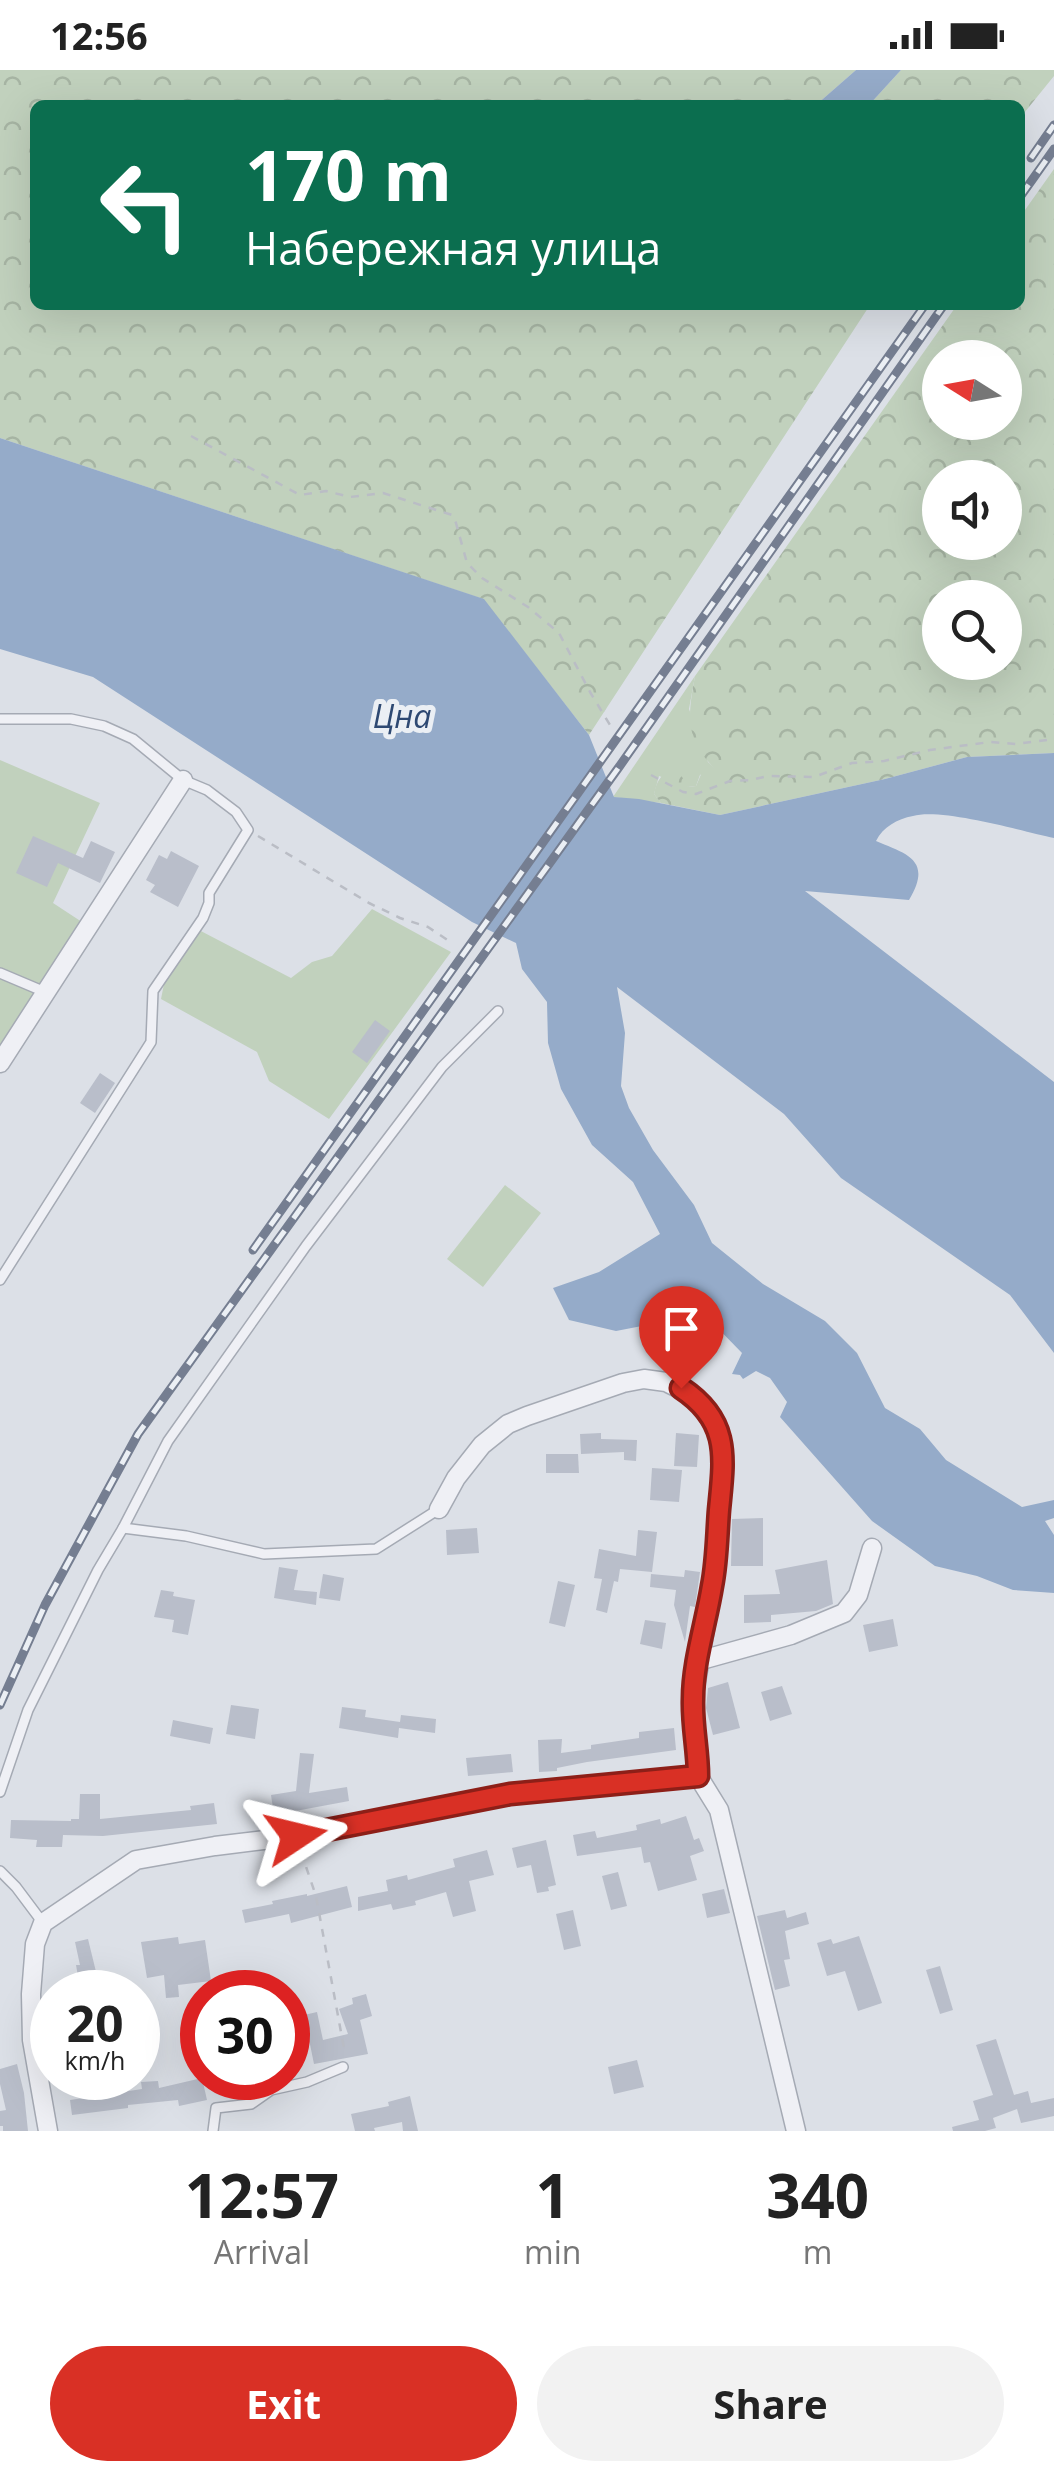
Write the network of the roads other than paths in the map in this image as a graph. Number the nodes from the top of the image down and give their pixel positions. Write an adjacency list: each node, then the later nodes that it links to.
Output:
1 (0, 719): 2 (lane)
2 (183, 780): 4 (street); 7 (lane)
3 (0, 972): 4 (lane)
4 (47, 993): 6 (street)
5 (498, 1011): 9 (lane)
6 (0, 1063)
7 (0, 1280)
8 (440, 1510): 9 (lane); 11 (street)
9 (123, 1528): 13 (lane)
10 (872, 1548): 11 (street)
11 (698, 1661): 12 (street)
12 (698, 1776): 15 (street); 19 (street)
13 (0, 1792)
14 (0, 1871): 15 (lane)
15 (43, 1923): 17 (street)
16 (343, 2067): 18 (lane)
17 (48, 2131)
18 (213, 2131)
19 (796, 2131)

